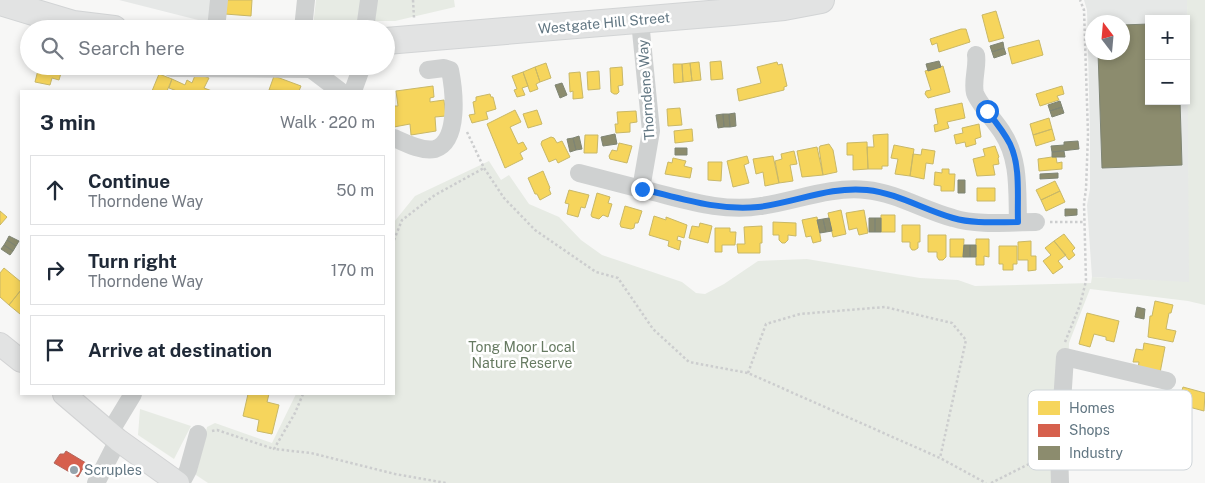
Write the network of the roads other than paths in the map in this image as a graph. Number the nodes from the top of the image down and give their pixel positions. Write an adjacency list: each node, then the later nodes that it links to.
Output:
1 (219, 0): 8 (street)
2 (306, 0): 9 (street)
3 (369, 0): 10 (street)
4 (821, 0): 6 (highway, Westgate Hill Street)
5 (0, 2): 7 (highway)
6 (733, 6): 11 (highway, Westgate Hill Street)
7 (60, 20)
8 (217, 20)
9 (304, 20)
10 (367, 20)
11 (640, 21): 12 (highway, Westgate Hill Street); 21 (street, Thorndene Way)
12 (395, 39)
13 (976, 55): 22 (street)
14 (428, 70): 19 (street)
15 (319, 75): 17 (street)
16 (359, 75): 18 (street)
17 (339, 90)
18 (353, 90)
19 (395, 138)
20 (579, 173): 21 (street)
21 (642, 189): 22 (street)
22 (1018, 222): 23 (street)
23 (1036, 222)
24 (0, 344): 25 (main road)
25 (20, 360)
26 (1167, 382): 27 (street)
27 (1063, 390)
28 (65, 395): 31 (main road)
29 (133, 395): 31 (street)
30 (198, 434): 34 (street)
31 (114, 436): 33 (street); 34 (main road)
32 (1060, 470): 35 (street)
33 (96, 483)
34 (179, 483)
35 (1060, 483)

